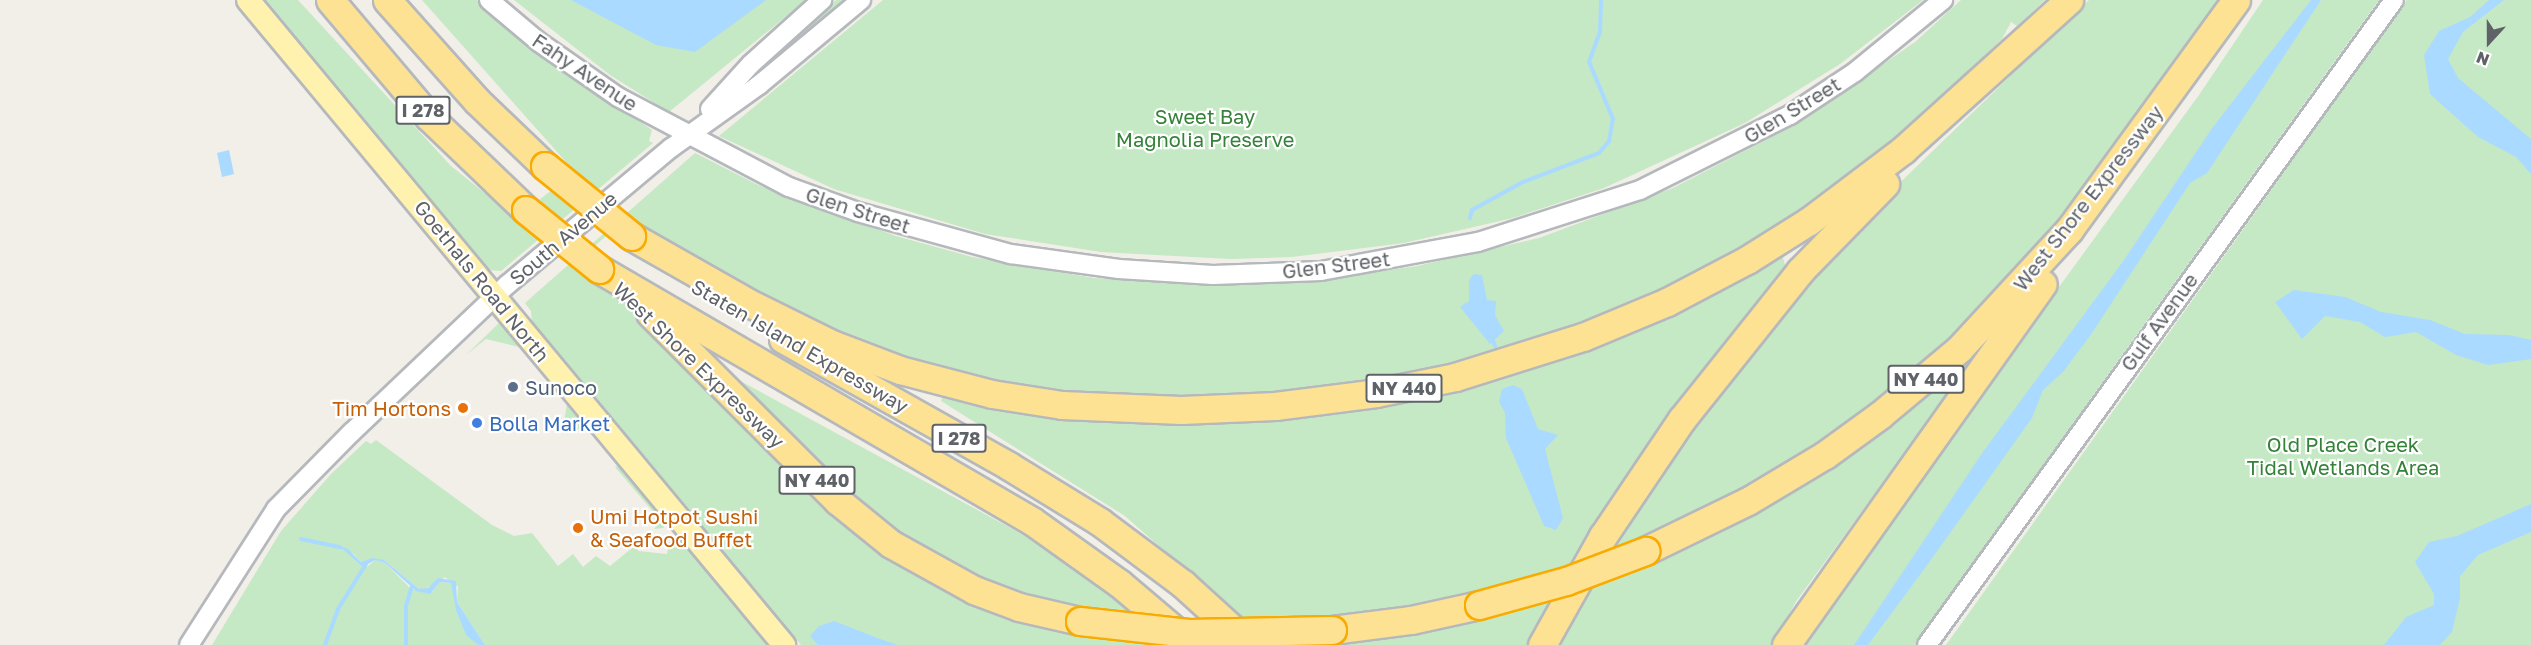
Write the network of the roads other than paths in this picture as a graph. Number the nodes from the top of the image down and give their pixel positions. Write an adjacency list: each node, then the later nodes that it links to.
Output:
1 (248, 0): 17 (main road, Goethals Road North)
2 (330, 0): 16 (highway, Staten Island Expressway / I 278, bridge)
3 (387, 0): 14 (highway, I 278, bridge)
4 (489, 0): 13 (street, Fahy Avenue)
5 (822, 0): 13 (street, South Avenue)
6 (861, 0): 13 (street, South Avenue)
7 (1943, 0): 13 (street, Glen Street)
8 (2069, 0): 15 (highway, NY 440)
9 (2080, 0): 22 (highway)
10 (2236, 0): 12 (highway, West Shore Expressway / NY 440)
11 (2394, 0): 24 (street, Gulf Avenue)
12 (2143, 130): 16 (highway, West Shore Expressway / NY 440, bridge); 23 (highway)
13 (687, 135): 17 (street, South Avenue)
14 (631, 236): 15 (highway, NY 440)
15 (654, 251): 21 (highway, Staten Island Expressway / I 278)
16 (599, 268): 20 (highway, Staten Island Expressway)
17 (495, 296): 18 (street, South Avenue); 19 (main road, Goethals Road North)
18 (189, 645)
19 (784, 645)
20 (1191, 645)
21 (1249, 645)
22 (1542, 645)
23 (1786, 645)
24 (1927, 645)

